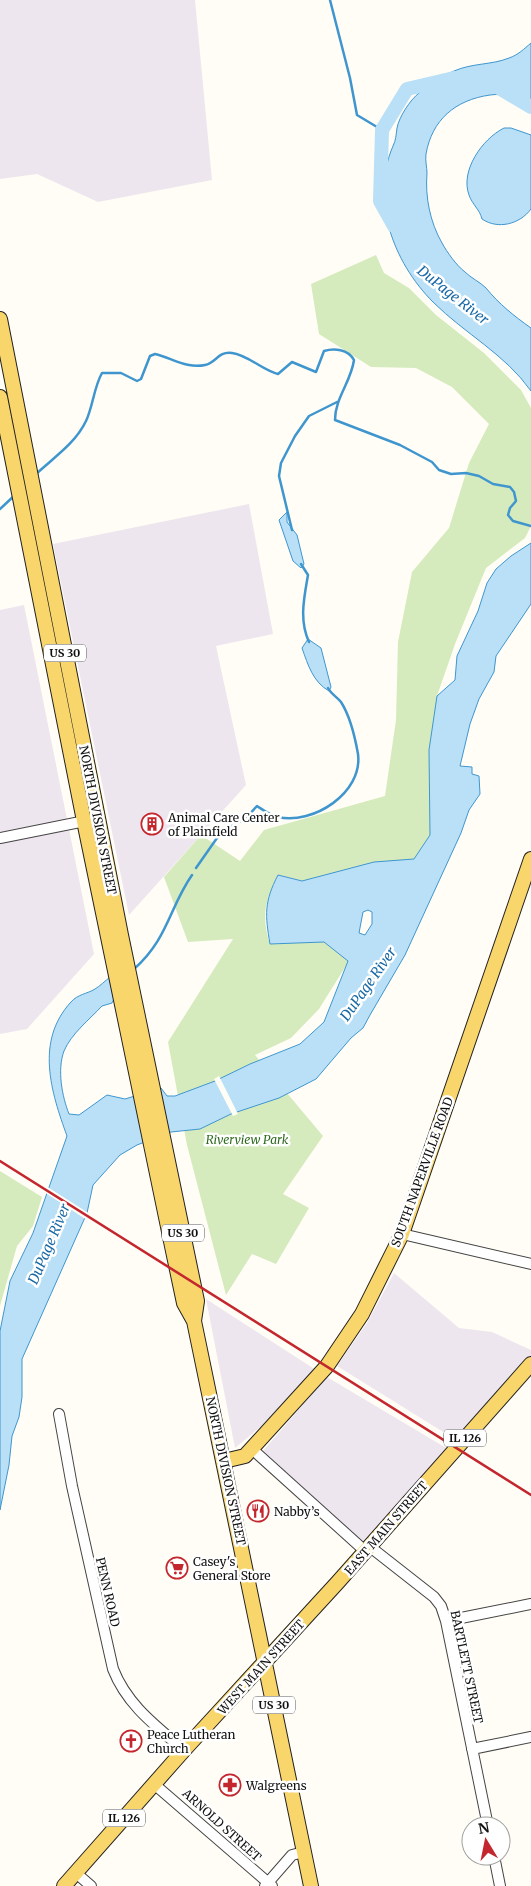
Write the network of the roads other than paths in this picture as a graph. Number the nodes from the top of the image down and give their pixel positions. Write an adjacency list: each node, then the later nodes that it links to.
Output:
1 (0, 319): 2 (main road, NORTH DIVISION STREET)
2 (4, 366): 4 (main road, NORTH DIVISION STREET / US 30)
3 (0, 397): 4 (main road, NORTH DIVISION STREET / US 30)
4 (45, 591): 5 (main road, NORTH DIVISION STREET / US 30); 6 (main road, NORTH DIVISION STREET / US 30)
5 (98, 818): 6 (street); 9 (main road, NORTH DIVISION STREET / US 30)
6 (84, 821): 7 (street); 9 (main road, NORTH DIVISION STREET / US 30)
7 (0, 838)
8 (531, 859): 10 (main road, SOUTH NAPERVILLE ROAD)
9 (143, 1071): 15 (main road, NORTH DIVISION STREET / US 30)
10 (402, 1234): 11 (street); 14 (main road, SOUTH NAPERVILLE ROAD)
11 (531, 1264)
12 (531, 1364): 16 (main road, EAST MAIN STREET / IL 126)
13 (60, 1414): 23 (street, PENN ROAD)
14 (252, 1449): 15 (main road, SOUTH NAPERVILLE ROAD); 16 (street, BARTLETT STREET)
15 (224, 1461): 20 (main road, NORTH DIVISION STREET / US 30)
16 (367, 1549): 17 (main road, EAST MAIN STREET / IL 126); 19 (street, BARTLETT STREET)
17 (338, 1582): 20 (main road, WEST MAIN STREET)
18 (531, 1604): 19 (street)
19 (446, 1621): 22 (street, BARTLETT STREET)
20 (265, 1663): 23 (main road, WEST MAIN STREET); 26 (main road, NORTH DIVISION STREET / US 30)
21 (531, 1737): 22 (street)
22 (472, 1749): 25 (street, BARTLETT STREET)
23 (184, 1750): 24 (main road, WEST MAIN STREET / IL 126)
24 (154, 1784): 28 (main road, WEST MAIN STREET / IL 126); 29 (street, ARNOLD STREET)
25 (486, 1816)
26 (304, 1852): 29 (street); 32 (main road, NORTH DIVISION STREET / US 30)
27 (496, 1866): 33 (street)
28 (76, 1873): 30 (main road, WEST MAIN STREET / IL 126); 31 (street)
29 (268, 1885)
30 (64, 1886)
31 (91, 1886)
32 (311, 1886)
33 (500, 1886)

